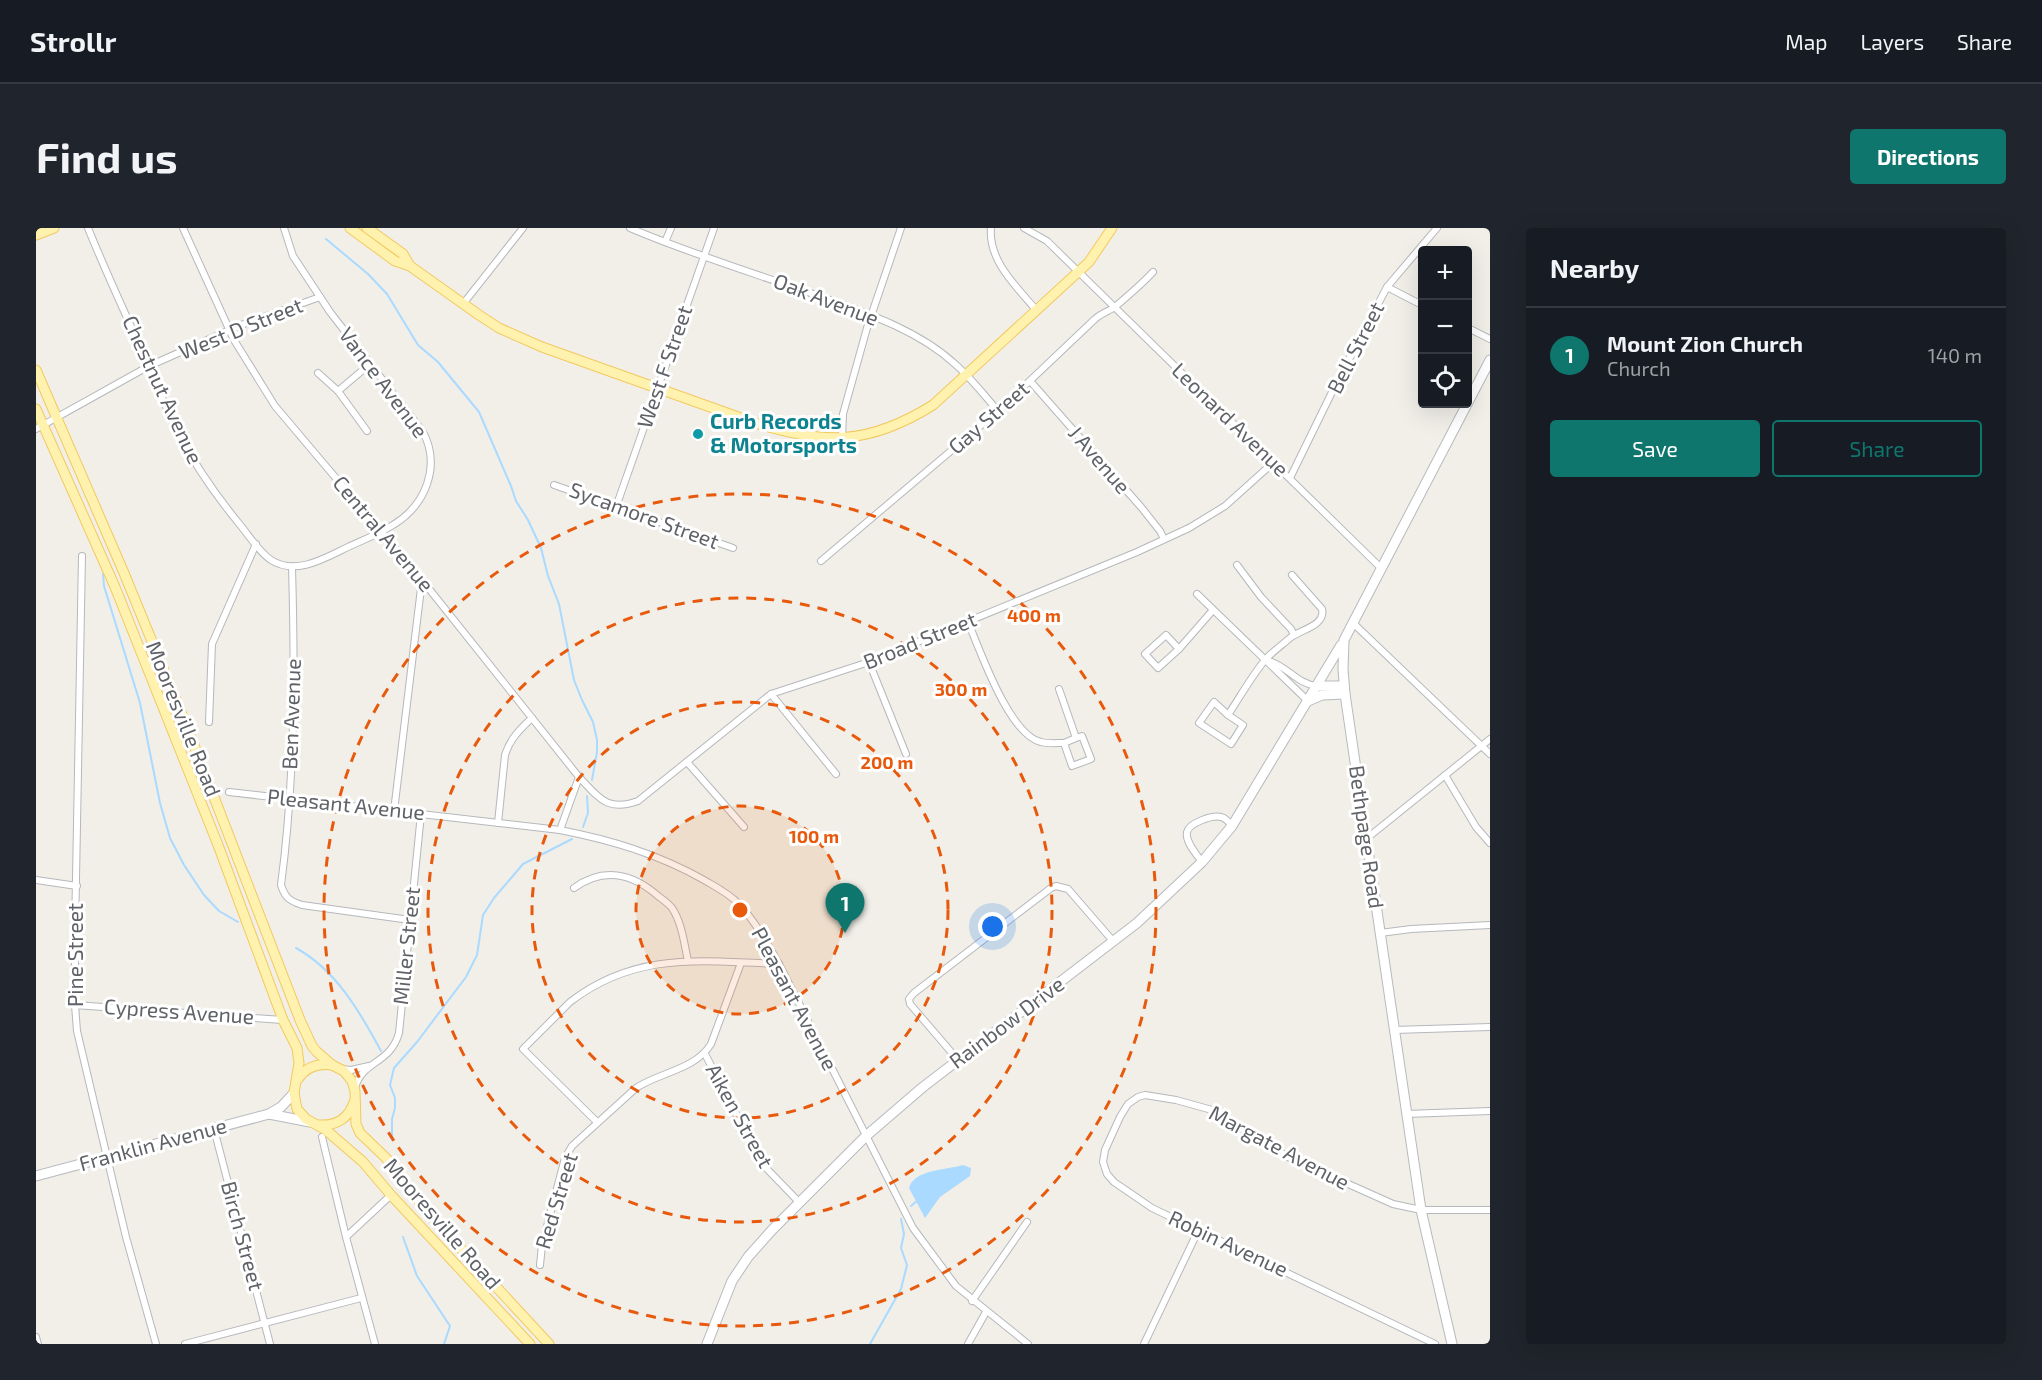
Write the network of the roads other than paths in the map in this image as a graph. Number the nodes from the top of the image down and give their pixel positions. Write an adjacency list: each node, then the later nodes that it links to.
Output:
1 (54, 228): 16 (main road)
2 (88, 228): 34 (street, Chestnut Avenue)
3 (183, 228): 29 (street, Central Avenue)
4 (284, 228): 23 (street, Vance Avenue)
5 (350, 228): 19 (main road)
6 (367, 228): 19 (main road)
7 (523, 228): 25 (street)
8 (630, 228): 17 (street, Oak Avenue)
9 (670, 228): 17 (street)
10 (714, 228): 18 (street, West F Street)
11 (901, 228): 28 (street)
12 (991, 228): 27 (street)
13 (1024, 228): 20 (street, Leonard Avenue)
14 (1112, 228): 20 (main road)
15 (1437, 228): 22 (street, Bell Street)
16 (36, 235)
17 (665, 242): 18 (street, Oak Avenue)
18 (704, 255): 28 (street, Oak Avenue); 39 (street, West F Street)
19 (410, 266): 25 (main road)
20 (1079, 272): 26 (street, Leonard Avenue); 27 (main road)
21 (1153, 272): 26 (street, Gay Street)
22 (1387, 287): 24 (street); 48 (street, Bell Street)
23 (320, 297): 29 (street, West D Street); 33 (street, Vance Avenue)
24 (1418, 303)
25 (463, 304): 39 (main road)
26 (1115, 308): 38 (street, Gay Street); 47 (street, Leonard Avenue)
27 (1037, 311): 37 (main road)
28 (871, 316): 37 (street, Oak Avenue); 46 (street)
29 (229, 330): 34 (street, West D Street); 51 (street, Central Avenue)
30 (1472, 330): 31 (street)
31 (1490, 339)
32 (1490, 360): 59 (main road, Bethpage Road)
33 (370, 364): 40 (street); 51 (street, Vance Avenue)
34 (149, 366): 43 (street, West D Street); 53 (street, Chestnut Avenue)
35 (36, 370): 43 (main road, Mooresville Road)
36 (318, 373): 40 (street)
37 (966, 375): 42 (street, Oak Avenue); 46 (main road)
38 (1031, 382): 42 (street, Gay Street); 52 (street, J Avenue)
39 (657, 389): 46 (main road); 50 (street, West F Street)
40 (338, 392): 45 (street)
41 (36, 409): 44 (main road, Mooresville Road)
42 (998, 411): 56 (street, Gay Street)
43 (56, 418): 44 (street, West D Street); 116 (main road, Mooresville Road)
44 (39, 427): 111 (main road, Mooresville Road)
45 (367, 431)
46 (842, 438)
47 (1274, 462): 48 (street, Leonard Avenue); 52 (street, Broad Street)
48 (1290, 478): 59 (street, Leonard Avenue)
49 (554, 485): 50 (street, Sycamore Street)
50 (616, 507): 54 (street, Sycamore Street)
51 (381, 532): 58 (street); 61 (street, Central Avenue)
52 (1164, 539): 64 (street, Broad Street)
53 (256, 544): 58 (street, Chestnut Avenue); 78 (street)
54 (733, 548)
55 (82, 556): 101 (street, Pine Street)
56 (821, 561)
57 (1237, 565): 66 (street)
58 (292, 567): 90 (street, Ben Avenue)
59 (1381, 568): 65 (main road, Bethpage Road)
60 (1292, 575): 66 (street)
61 (422, 580): 77 (street, Central Avenue); 91 (street)
62 (1197, 594): 63 (street)
63 (1213, 610): 68 (street); 69 (street)
64 (968, 622): 70 (street, Broad Street); 81 (street)
65 (1353, 623): 67 (main road, Bethpage Road); 82 (street)
66 (1294, 634): 69 (street)
67 (1344, 640): 71 (main road, Rainbow Drive); 73 (main road, Bethpage Road)
68 (1179, 649): 68 (street)
69 (1265, 660): 71 (street); 75 (street); 76 (street)
70 (869, 662): 74 (street, Broad Street); 83 (street)
71 (1318, 686): 73 (main road); 75 (main road, Rainbow Drive)
72 (1059, 689): 79 (street)
73 (1345, 690): 75 (main road); 97 (main road, Bethpage Road)
74 (771, 694): 85 (street, Broad Street); 86 (street)
75 (1308, 701): 94 (main road, Rainbow Drive)
76 (1228, 715): 76 (street)
77 (532, 718): 88 (street, Central Avenue); 93 (street)
78 (209, 722)
79 (1076, 738): 81 (street); 81 (street)
80 (1490, 739): 82 (street)
81 (1064, 743)
82 (1481, 746): 84 (street); 87 (street)
83 (906, 754)
84 (1490, 754)
85 (687, 762): 88 (street, Broad Street); 95 (street)
86 (836, 774)
87 (1445, 775): 97 (street); 98 (street)
88 (579, 777): 96 (street)
89 (229, 792): 90 (street, Pleasant Avenue)
90 (290, 799): 91 (street, Pleasant Avenue); 103 (street, Ben Avenue)
91 (394, 811): 92 (street, Pleasant Avenue)
92 (421, 814): 93 (street, Pleasant Avenue); 103 (street, Miller Street)
93 (498, 823): 96 (street, Pleasant Avenue)
94 (1232, 825): 99 (main road, Rainbow Drive); 99 (street)
95 (744, 827)
96 (560, 830): 109 (street, Pleasant Avenue)
97 (1366, 839): 105 (main road, Bethpage Road)
98 (1490, 843)
99 (1202, 862): 106 (main road, Rainbow Drive)
100 (36, 880): 101 (street)
101 (76, 886): 110 (street, Pine Street)
102 (574, 888): 107 (street)
103 (410, 920): 117 (street, Miller Street)
104 (1490, 925): 105 (street)
105 (1380, 933): 113 (main road, Bethpage Road)
106 (1113, 941): 115 (main road, Rainbow Drive); 115 (street)
107 (688, 961): 108 (street); 126 (street)
108 (741, 963): 109 (street); 114 (street)
109 (779, 964): 128 (street, Pleasant Avenue)
110 (75, 1005): 111 (street, Cypress Avenue); 130 (street, Pine Street)
111 (283, 1020): 118 (main road, Mooresville Road)
112 (1490, 1027): 113 (street)
113 (1394, 1030): 124 (main road, Bethpage Road)
114 (705, 1054): 126 (street, Red Street); 133 (street, Aiken Street)
115 (958, 1060): 128 (main road, Rainbow Drive)
116 (336, 1066): 117 (street); 118 (main road); 120 (main road, Mooresville Road)
117 (370, 1066): 120 (street, Miller Street)
118 (297, 1080): 119 (main road, Mooresville Road)
119 (294, 1093): 123 (main road, Franklin Avenue); 125 (main road, Mooresville Road)
120 (355, 1093): 125 (main road); 151 (main road, Mooresville Road)
121 (1138, 1097): 134 (street, Margate Avenue); 137 (street, Robin Avenue)
122 (1490, 1111): 124 (street)
123 (269, 1114): 125 (main road, Franklin Avenue); 127 (main road, Franklin Avenue)
124 (1406, 1114): 134 (main road, Bethpage Road)
125 (312, 1122): 132 (main road, Mooresville Road)
126 (597, 1122): 139 (street, Red Street)
127 (214, 1129): 130 (main road, Franklin Avenue); 143 (street, Birch Street)
128 (866, 1136): 133 (main road, Rainbow Drive); 141 (street, Pleasant Avenue)
129 (322, 1137): 138 (street)
130 (107, 1158): 131 (main road, Franklin Avenue); 146 (street, Pine Street)
131 (36, 1176)
132 (391, 1195): 138 (street); 150 (main road, Mooresville Road)
133 (799, 1202): 152 (main road, Rainbow Drive)
134 (1421, 1210): 135 (street, Margate Avenue); 157 (main road, Bethpage Road)
135 (1490, 1210)
136 (1027, 1222): 141 (street)
137 (1198, 1231): 155 (street); 156 (street, Robin Avenue)
138 (346, 1237): 140 (street)
139 (540, 1265)
140 (361, 1298): 143 (street); 149 (street)
141 (972, 1301): 142 (street, Pleasant Avenue)
142 (986, 1312): 153 (street); 154 (street, Pleasant Avenue)
143 (264, 1323): 147 (street); 148 (street, Birch Street)
144 (36, 1337): 145 (street)
145 (38, 1344)
146 (156, 1344)
147 (185, 1344)
148 (270, 1344)
149 (375, 1344)
150 (530, 1344)
151 (549, 1344)
152 (707, 1344)
153 (968, 1344)
154 (1028, 1344)
155 (1144, 1344)
156 (1435, 1344)
157 (1452, 1344)

